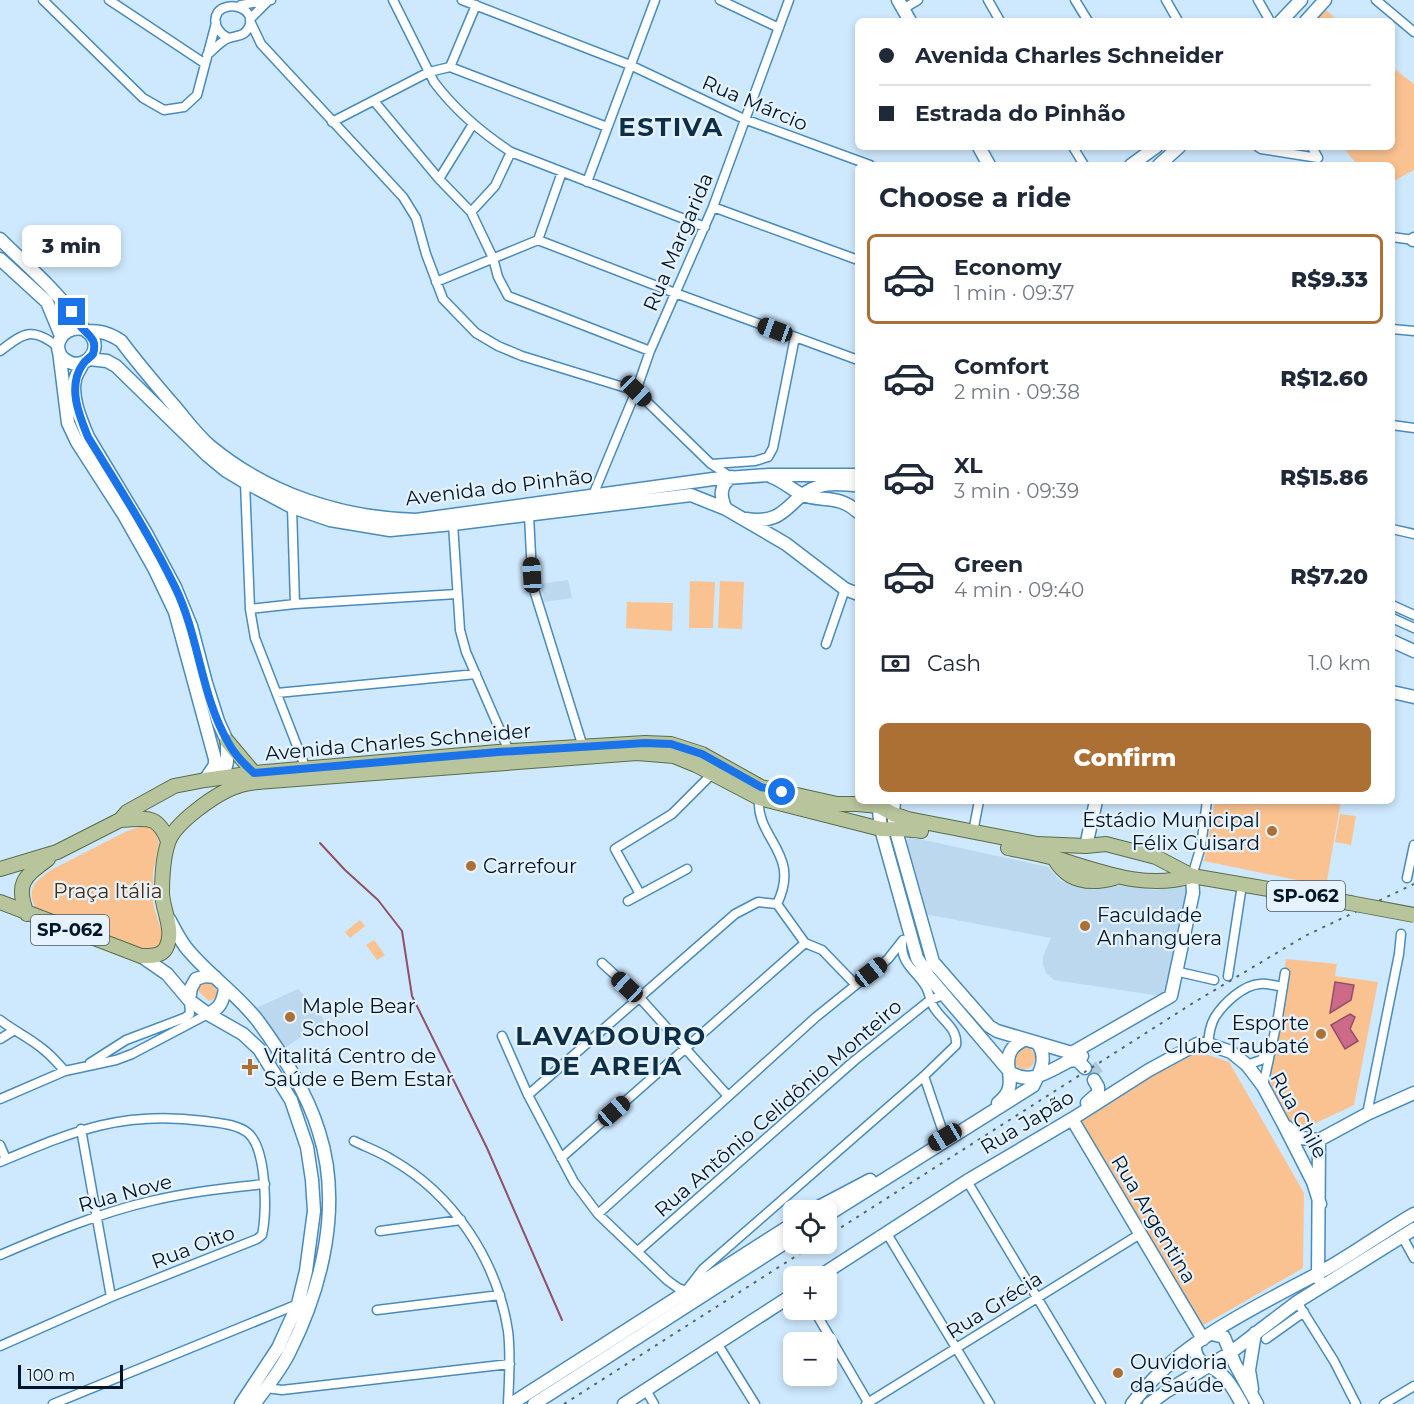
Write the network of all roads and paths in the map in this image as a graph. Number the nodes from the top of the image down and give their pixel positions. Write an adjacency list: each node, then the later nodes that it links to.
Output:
1 (43, 0): 34 (street)
2 (109, 0): 34 (street)
3 (393, 0): 37 (street)
4 (462, 0): 20 (street, Rua Márcio)
5 (655, 0): 35 (street)
6 (720, 0): 30 (street)
7 (789, 0): 30 (street, Rua Margarida)
8 (918, 0): 17 (street)
9 (988, 0): 22 (street)
10 (1075, 0): 23 (street)
11 (1166, 0): 24 (street)
12 (1258, 0): 25 (street)
13 (1301, 0): 26 (street)
14 (1325, 0): 27 (street)
15 (1376, 0): 31 (street)
16 (269, 1): 19 (street); 28 (street)
17 (900, 4): 21 (street)
18 (220, 5): 19 (street); 29 (street)
19 (241, 5): 28 (street)
20 (476, 5): 35 (street, Rua Márcio); 36 (street)
21 (908, 18)
22 (998, 18)
23 (1086, 18)
24 (1176, 18)
25 (1268, 18)
26 (1284, 18)
27 (1308, 18)
28 (250, 20): 32 (street); 33 (street)
29 (216, 23): 32 (street); 34 (street)
30 (779, 28): 39 (street, Rua Margarida)
31 (1414, 32)
32 (232, 38): 33 (street); 34 (street)
33 (261, 44): 40 (street)
34 (205, 59)
35 (630, 65): 39 (street, Rua Márcio); 42 (street)
36 (450, 67): 37 (street); 42 (street)
37 (429, 72): 38 (street); 41 (street)
38 (374, 101): 40 (street); 50 (street)
39 (744, 119): 47 (street, Rua Márcio); 52 (street, Rua Margarida)
40 (332, 122): 62 (street)
41 (473, 124): 46 (street); 50 (street)
42 (607, 127): 51 (street)
43 (1152, 150): 48 (street)
44 (1267, 150): 45 (street)
45 (1314, 150)
46 (512, 152): 49 (street); 53 (street)
47 (862, 162)
48 (1135, 162)
49 (562, 172): 51 (street); 57 (street)
50 (439, 179): 53 (street)
51 (587, 182): 54 (street)
52 (713, 207): 54 (street, Rua Margarida); 61 (street)
53 (471, 213): 59 (street)
54 (705, 227): 63 (street, Rua Margarida)
55 (1395, 237): 58 (street)
56 (0, 239): 65 (street)
57 (538, 240): 59 (street); 63 (street)
58 (1414, 240)
59 (493, 258): 62 (street); 70 (street)
60 (0, 259): 68 (street)
61 (855, 259)
62 (435, 282): 73 (street)
63 (675, 294): 67 (street); 70 (street, Rua Margarida)
64 (1395, 329): 66 (street)
65 (85, 330): 68 (street); 72 (street); 82 (street, Avenida do Pinhão)
66 (1414, 331)
67 (795, 337): 71 (street); 76 (street)
68 (59, 345): 69 (street); 72 (street); 110 (street)
69 (0, 351)
70 (650, 351): 73 (street, Rua Margarida)
71 (855, 359)
72 (86, 361): 80 (street); 109 (street)
73 (636, 391): 76 (street); 82 (street, Rua Margarida)
74 (1395, 425): 75 (street)
75 (1414, 428)
76 (711, 464): 78 (street)
77 (855, 475): 79 (street)
78 (732, 477): 79 (street); 82 (street, Avenida do Pinhão); 85 (street)
79 (775, 478): 83 (street); 87 (street)
80 (245, 482): 84 (street); 98 (street)
81 (855, 485): 83 (street)
82 (592, 495)
83 (803, 495): 86 (street); 87 (street)
84 (292, 507): 90 (street); 96 (street)
85 (726, 509): 88 (street); 89 (street)
86 (855, 510)
87 (782, 514): 89 (street)
88 (529, 515): 90 (street); 112 (street)
89 (739, 518): 93 (street)
90 (453, 524): 95 (street)
91 (1395, 531): 92 (street)
92 (1414, 534)
93 (845, 589): 94 (street); 103 (street)
94 (855, 593)
95 (457, 594): 96 (street); 105 (street)
96 (295, 604): 98 (street)
97 (1395, 606): 99 (street)
98 (250, 609): 106 (street)
99 (1414, 615)
100 (1395, 619): 101 (street)
101 (1414, 628)
102 (1395, 642): 104 (street)
103 (826, 644)
104 (1414, 651)
105 (476, 674): 106 (street); 113 (street)
106 (277, 693): 114 (street)
107 (1395, 693): 108 (street)
108 (1414, 697)
109 (218, 721): 110 (street); 111 (street)
110 (205, 725): 118 (street)
111 (227, 741): 115 (main road); 117 (street)
112 (583, 747): 113 (main road, Avenida Charles Schneider / SP-062); 120 (main road, Avenida Charles Schneider / SP-062)
113 (509, 751): 114 (main road, Avenida Charles Schneider / SP-062)
114 (306, 769): 115 (main road, Avenida Charles Schneider / SP-062)
115 (254, 773): 117 (main road, Avenida Charles Schneider / SP-062)
116 (712, 774): 119 (main road, Avenida Charles Schneider / SP-062); 128 (main road, Avenida Charles Schneider / SP-062); 148 (street)
117 (223, 777): 118 (main road, Avenida Charles Schneider / SP-062); 128 (main road)
118 (205, 780): 129 (main road, Avenida Charles Schneider / SP-062)
119 (759, 798): 130 (main road, Avenida Charles Schneider / SP-062); 153 (street)
120 (855, 803)
121 (868, 804): 130 (main road)
122 (870, 804): 131 (street)
123 (875, 804): 127 (main road, Avenida Charles Schneider / SP-062)
124 (978, 804): 133 (street)
125 (1095, 804): 136 (street)
126 (1207, 804): 143 (street)
127 (893, 808): 132 (street); 133 (main road, Avenida Charles Schneider / SP-062)
128 (190, 816): 134 (main road, Avenida Charles Schneider / SP-062)
129 (120, 820): 134 (main road, SP-062); 137 (main road, Avenida Charles Schneider / SP-062)
130 (856, 822): 131 (main road, Avenida Charles Schneider / SP-062)
131 (881, 829): 132 (main road, Avenida Charles Schneider / SP-062); 149 (street)
132 (896, 831): 139 (main road, Avenida Charles Schneider / SP-062); 151 (street)
133 (973, 832): 136 (main road, Avenida Charles Schneider / SP-062)
134 (168, 841): 156 (main road)
135 (1414, 845): 145 (street)
136 (1086, 846): 138 (main road, Avenida Charles Schneider / SP-062); 142 (main road)
137 (57, 852): 140 (main road, Avenida Charles Schneider / SP-062); 154 (main road, SP-062)
138 (1146, 854): 143 (main road, Avenida Charles Schneider / SP-062); 146 (main road)
139 (1054, 858): 142 (main road, Avenida Charles Schneider / SP-062); 144 (main road, SP-062)
140 (0, 868)
141 (687, 869): 148 (street)
142 (1094, 870): 144 (main road, Avenida Charles Schneider / SP-062)
143 (1192, 876): 146 (main road, Avenida Charles Schneider / SP-062); 147 (main road, Avenida Charles Schneider / SP-062); 166 (street)
144 (1118, 878): 146 (main road, Avenida Charles Schneider / SP-062)
145 (1407, 878)
146 (1138, 881)
147 (1242, 885): 155 (main road, Avenida Charles Schneider / SP-062, bridge); 168 (street)
148 (640, 894): 150 (street)
149 (901, 899): 151 (street); 158 (street)
150 (628, 901)
151 (915, 901): 157 (street)
152 (0, 902): 154 (main road, SP-062)
153 (777, 904): 161 (street); 175 (street)
154 (27, 914): 162 (main road, SP-062)
155 (1414, 915)
156 (168, 918): 162 (main road); 169 (street)
157 (922, 928): 158 (street); 183 (street)
158 (908, 929): 160 (street); 174 (street)
159 (1401, 934): 203 (street)
160 (902, 942): 163 (street); 164 (street)
161 (805, 943): 171 (street); 186 (street)
162 (141, 956): 176 (street)
163 (888, 959): 164 (street); 171 (street)
164 (904, 961): 177 (street)
165 (602, 963): 175 (street)
166 (1175, 971): 170 (street); 189 (street)
167 (1285, 973): 172 (street)
168 (1228, 976)
169 (215, 977): 173 (street); 176 (street)
170 (1214, 980)
171 (855, 984): 201 (street)
172 (1283, 987): 185 (street); 187 (street)
173 (225, 988): 178 (street); 255 (street)
174 (943, 995): 177 (street, Rua Antônio Celidônio Monteiro); 194 (street)
175 (640, 998): 186 (street); 200 (street)
176 (189, 1000): 178 (street); 190 (street)
177 (930, 1000): 197 (street); 230 (street, Rua Antônio Celidônio Monteiro)
178 (208, 1014): 190 (street); 241 (street)
179 (0, 1020): 180 (street)
180 (13, 1031): 182 (street); 188 (street)
181 (502, 1036): 200 (street)
182 (0, 1039)
183 (1024, 1040): 184 (street); 194 (street)
184 (1038, 1044): 189 (street); 195 (street)
185 (1209, 1044): 191 (street, Rua Chile); 192 (street, Rua Japão)
186 (685, 1048): 201 (street); 212 (street)
187 (1270, 1049): 191 (street); 198 (street)
188 (46, 1051): 193 (street); 196 (street)
189 (1070, 1053): 195 (street)
190 (88, 1065): 193 (street)
191 (1247, 1065): 198 (street, Rua Chile)
192 (1149, 1070): 204 (street, Rua Japão); 207 (street)
193 (64, 1071): 196 (street)
194 (1010, 1072): 195 (street); 208 (street)
195 (1038, 1075): 208 (street)
196 (53, 1076): 202 (street)
197 (924, 1076): 208 (street); 236 (street)
198 (1263, 1086): 205 (street, Rua Chile)
199 (1414, 1093): 203 (street)
200 (528, 1095): 212 (street)
201 (728, 1096): 219 (street)
202 (0, 1099)
203 (1367, 1114): 209 (street)
204 (1072, 1119): 207 (street, Rua Japão); 227 (street, Rua Argentina)
205 (1284, 1125): 209 (street); 217 (street, Rua Chile)
206 (81, 1129): 213 (street, Rua Oito); 215 (street, Rua Oito); 221 (street)
207 (1047, 1132): 214 (street, Rua Japão)
208 (946, 1139): 216 (street); 218 (street)
209 (1319, 1140): 217 (street, Rua Chile)
210 (354, 1141): 222 (street)
211 (0, 1145): 213 (street)
212 (561, 1158): 219 (street)
213 (2, 1160)
214 (967, 1181): 226 (street, Rua Japão); 239 (street)
215 (265, 1184): 221 (street, Rua Nove); 238 (street, Rua Oito)
216 (832, 1200)
217 (1320, 1204): 234 (street, Rua Chile)
218 (837, 1209)
219 (598, 1214): 230 (street)
220 (1414, 1214): 234 (street)
221 (96, 1217): 231 (street, Rua Nove); 238 (street)
222 (461, 1221): 225 (street); 237 (street)
223 (1414, 1229): 228 (street)
224 (783, 1230): 236 (street)
225 (380, 1231)
226 (886, 1232): 233 (street, Rua Japão); 250 (street)
227 (1140, 1234): 239 (street, Rua Grécia); 247 (street, Rua Argentina)
228 (1402, 1236): 232 (street); 242 (street)
229 (783, 1243): 243 (street)
230 (638, 1251): 235 (street)
231 (0, 1255)
232 (1414, 1258)
233 (835, 1266)
234 (1319, 1273): 242 (street); 247 (street)
235 (667, 1280): 236 (street); 243 (street)
236 (686, 1291): 243 (street)
237 (500, 1295): 244 (street); 252 (street)
238 (111, 1297): 249 (street, Rua Oito)
239 (1038, 1298): 250 (street, Rua Grécia); 271 (street)
240 (783, 1301): 248 (street)
241 (298, 1304): 257 (street); 263 (street)
242 (1301, 1304): 246 (street); 275 (street)
243 (674, 1306): 265 (street); 266 (street)
244 (377, 1310)
245 (820, 1320): 260 (street)
246 (1260, 1336): 251 (street); 259 (street)
247 (1203, 1340): 251 (street); 253 (street); 272 (street)
248 (717, 1343): 256 (street); 269 (street)
249 (0, 1346)
250 (955, 1348): 260 (street, Rua Grécia); 270 (street)
251 (1230, 1353): 253 (street); 259 (street)
252 (510, 1364): 255 (street); 265 (street)
253 (1209, 1367): 258 (street); 274 (street)
254 (1414, 1386): 276 (street)
255 (266, 1388): 264 (street)
256 (646, 1390): 267 (street); 268 (street)
257 (80, 1393): 261 (street); 262 (street)
258 (1166, 1398): 273 (street)
259 (1256, 1401)
260 (868, 1403)
261 (53, 1404)
262 (81, 1404)
263 (241, 1404)
264 (256, 1404)
265 (510, 1404)
266 (534, 1404)
267 (624, 1404)
268 (654, 1404)
269 (754, 1404)
270 (990, 1404)
271 (1101, 1404)
272 (1132, 1404)
273 (1149, 1404)
274 (1242, 1404)
275 (1356, 1404)
276 (1384, 1404)

